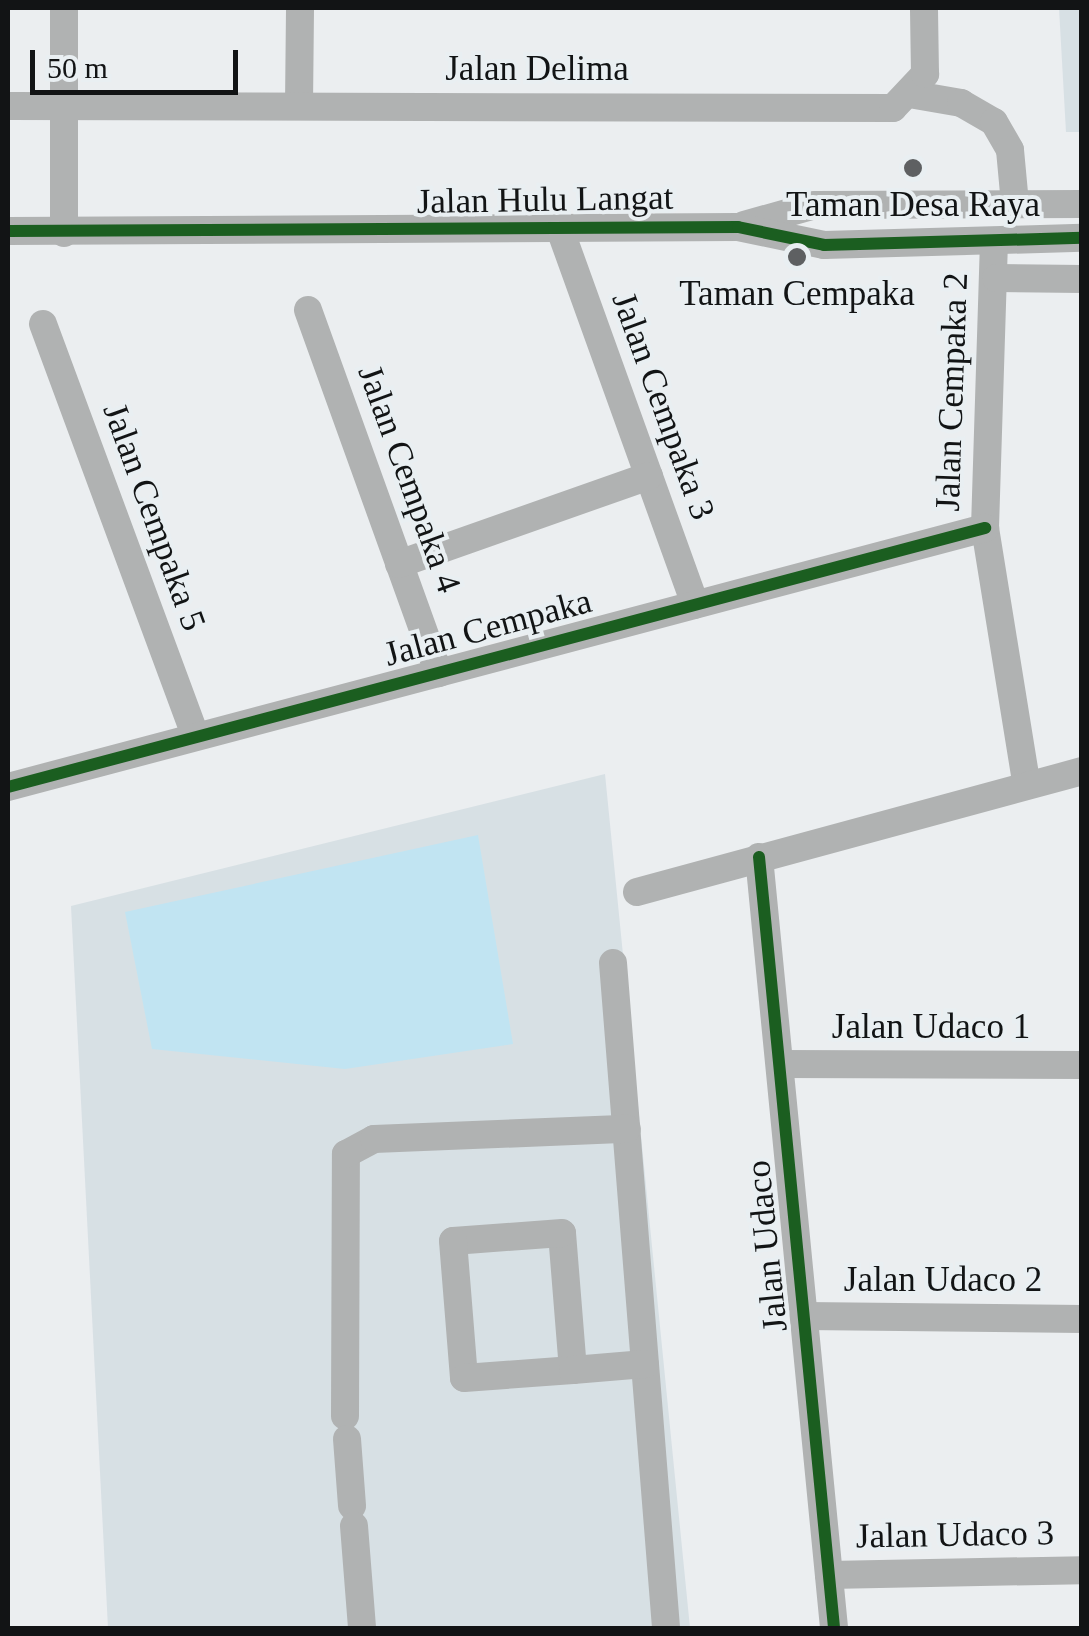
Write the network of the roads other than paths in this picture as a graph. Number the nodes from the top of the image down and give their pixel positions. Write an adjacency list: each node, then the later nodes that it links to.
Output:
1 (64, 8): 7 (street)
2 (300, 8): 5 (street)
3 (924, 8): 4 (street)
4 (914, 95): 5 (street, Jalan Delima); 8 (street)
5 (299, 105): 7 (street, Jalan Delima)
6 (8, 106): 7 (street, Jalan Delima)
7 (64, 108): 13 (street)
8 (1014, 204): 9 (street, Jalan Hulu Langat); 10 (street, Jalan Hulu Langat)
9 (1082, 204)
10 (738, 227): 12 (street, Jalan Hulu Langat); 15 (street, Jalan Hulu Langat)
11 (8, 231): 13 (street, Jalan Hulu Langat)
12 (561, 232): 13 (street, Jalan Hulu Langat); 20 (street, Jalan Cempaka 3)
13 (64, 233)
14 (1082, 238): 15 (street, Jalan Hulu Langat)
15 (994, 241): 16 (street, Jalan Cempaka 2)
16 (996, 278): 17 (street); 21 (street, Jalan Cempaka 2)
17 (1082, 279)
18 (308, 310): 22 (street, Jalan Cempaka 4)
19 (42, 324): 25 (street, Jalan Cempaka 5)
20 (649, 476): 22 (street); 23 (street, Jalan Cempaka 3)
21 (985, 528): 23 (street, Jalan Cempaka); 27 (street, Jalan Cempaka 2)
22 (399, 564): 24 (street, Jalan Cempaka 4)
23 (695, 605): 24 (street, Jalan Cempaka)
24 (438, 673): 25 (street, Jalan Cempaka)
25 (196, 737): 28 (street, Jalan Cempaka)
26 (1082, 771): 27 (street)
27 (1026, 782): 29 (street)
28 (8, 787)
29 (760, 857): 30 (street); 32 (street, Jalan Udaco)
30 (637, 892)
31 (614, 963): 34 (street)
32 (780, 1064): 33 (street, Jalan Udaco 1); 35 (street, Jalan Udaco)
33 (1082, 1065)
34 (627, 1129): 37 (street); 41 (street)
35 (804, 1316): 36 (street, Jalan Udaco 2); 40 (street, Jalan Udaco)
36 (1082, 1318)
37 (646, 1364): 38 (street); 42 (street)
38 (573, 1370): 38 (street)
39 (1082, 1570): 40 (street, Jalan Udaco 3)
40 (829, 1574): 43 (street, Jalan Udaco)
41 (362, 1628)
42 (666, 1628)
43 (834, 1628)

